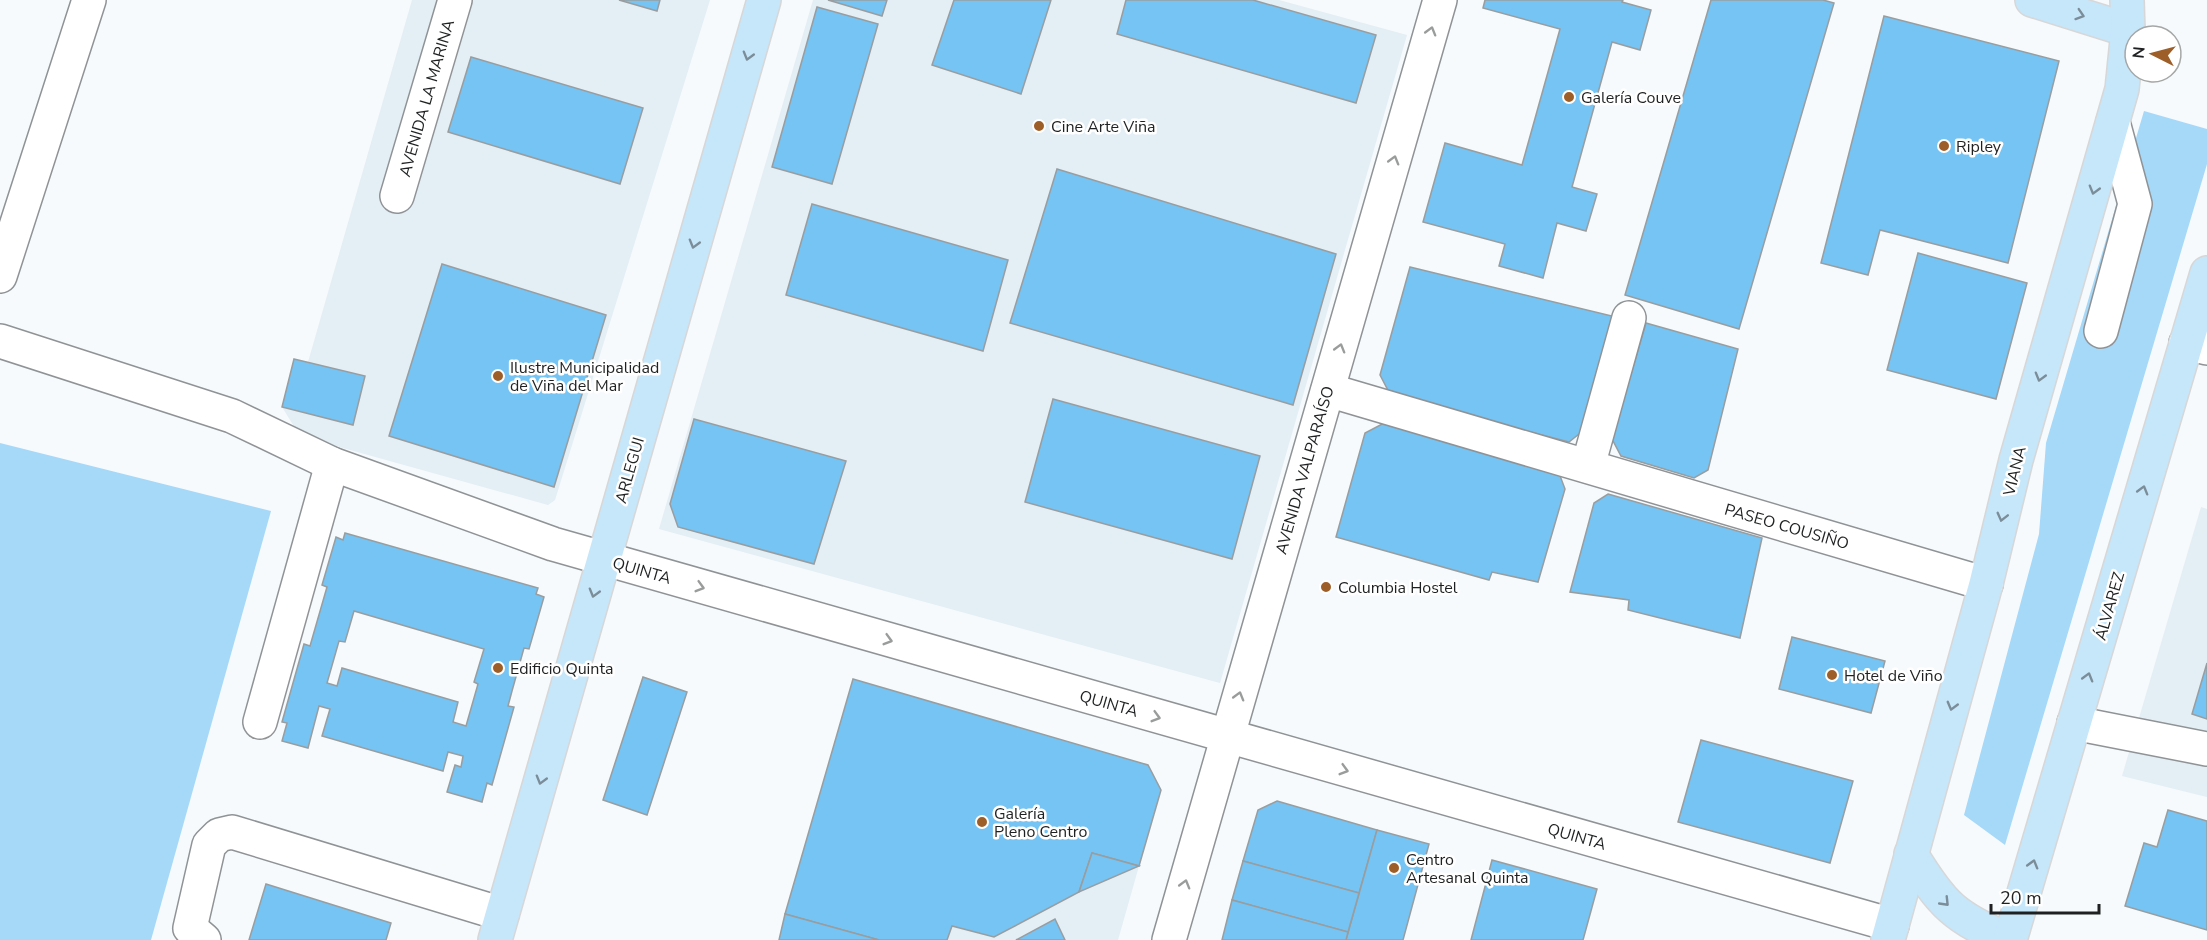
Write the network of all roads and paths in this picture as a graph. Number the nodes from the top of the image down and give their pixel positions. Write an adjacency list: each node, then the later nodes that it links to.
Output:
1 (89, 0): 10 (street)
2 (454, 0): 8 (street, AVENIDA LA MARINA)
3 (764, 0): 18 (main road, ARLEGUI, one-way to 18)
4 (1440, 0): 15 (street, AVENIDA VALPARAÍSO, one-way to 4)
5 (2032, 0): 6 (main road, one-way to 6)
6 (2127, 15): 7 (main road, VIANA)
7 (2113, 122): 12 (street); 19 (main road, VIANA, one-way to 19)
8 (397, 196)
9 (2207, 273): 14 (main road, ÁLVAREZ)
10 (0, 276)
11 (1629, 318): 17 (street)
12 (2101, 331)
13 (0, 341): 16 (street, QUINTA)
14 (2197, 346): 21 (main road, ÁLVAREZ, one-way to 14)
15 (1328, 390): 17 (street, PASEO COUSIÑO); 22 (street, AVENIDA VALPARAÍSO, one-way to 15)
16 (332, 464): 18 (street, QUINTA); 20 (street)
17 (1588, 466): 19 (street, PASEO COUSIÑO)
18 (604, 559): 22 (street, QUINTA, one-way to 22); 25 (main road, ARLEGUI, one-way to 25)
19 (1986, 584): 24 (main road, VIANA, one-way to 24)
20 (260, 722)
21 (2074, 723): 23 (street); 29 (main road, ÁLVAREZ, one-way to 21)
22 (1228, 737): 26 (street, QUINTA, one-way to 26); 28 (street, AVENIDA VALPARAÍSO, one-way to 22)
23 (2207, 749)
24 (1911, 854): 26 (main road, VIANA); 29 (main road, one-way to 29)
25 (499, 927): 27 (street)
26 (1890, 933)
27 (204, 940)
28 (1169, 940)
29 (2010, 940)

